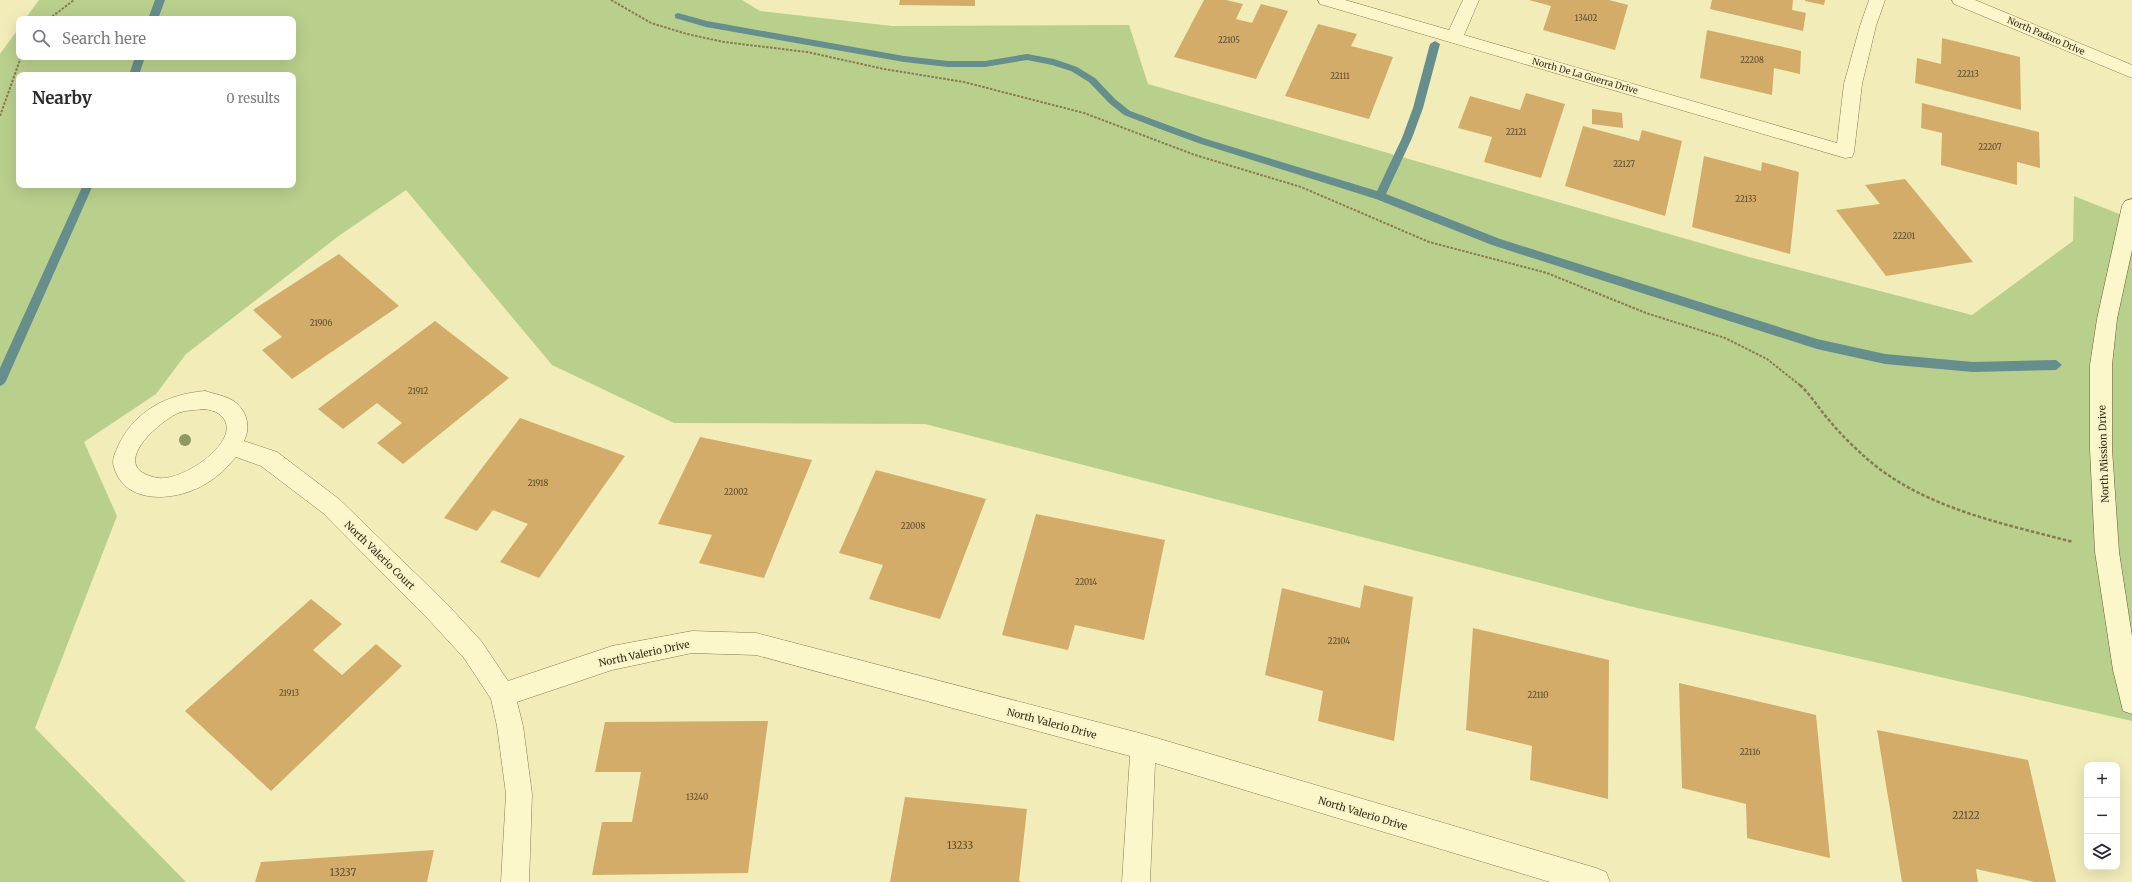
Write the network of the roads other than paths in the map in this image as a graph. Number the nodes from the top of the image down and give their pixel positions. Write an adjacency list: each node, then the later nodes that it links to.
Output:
1 (1326, 0): 5 (street, North De La Guerra Drive)
2 (1471, 0): 5 (street)
3 (1877, 0): 5 (street, North De La Guerra Drive)
4 (1960, 0): 6 (street, North Padaro Drive)
5 (1454, 38)
6 (2132, 72)
7 (2132, 206): 10 (street, North Mission Drive)
8 (232, 446): 8 (street); 9 (street, North Valerio Court)
9 (503, 695): 11 (street, North Valerio Drive); 12 (street)
10 (2132, 702)
11 (1143, 747): 13 (street); 14 (street, North Valerio Drive)
12 (515, 882)
13 (1136, 882)
14 (1596, 882)

